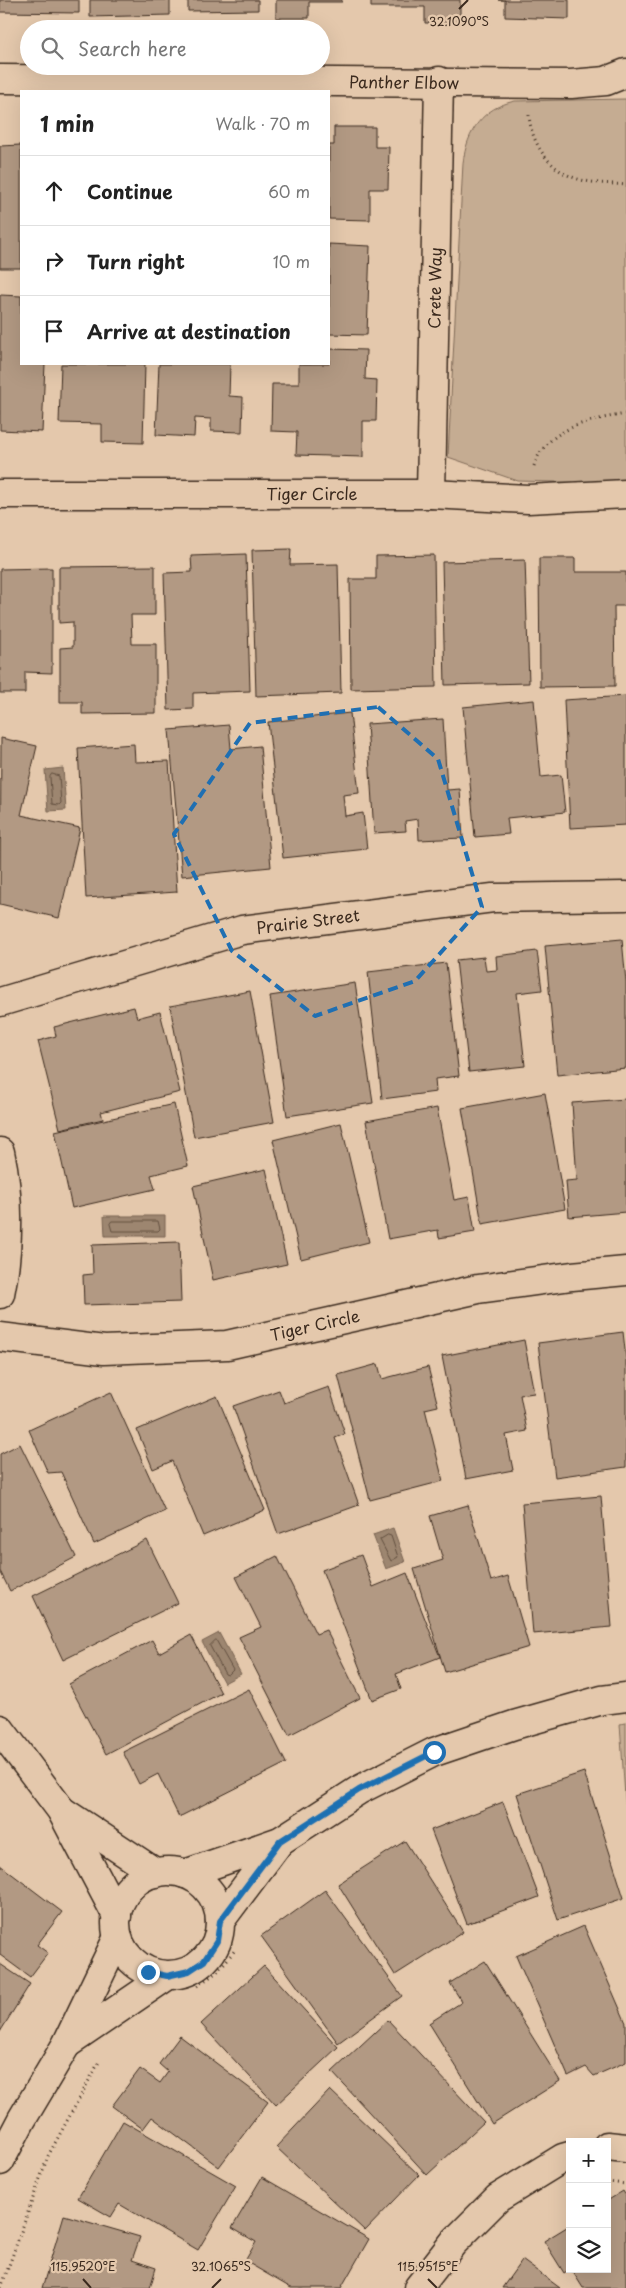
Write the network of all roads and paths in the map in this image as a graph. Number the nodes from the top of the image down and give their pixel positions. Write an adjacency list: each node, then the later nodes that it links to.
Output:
1 (626, 73): 3 (street, Panther Elbow)
2 (0, 79): 3 (street, Panther Elbow)
3 (439, 81): 8 (street, Crete Way)
4 (529, 112): 5 (path)
5 (626, 185)
6 (626, 414): 10 (path)
7 (0, 494): 8 (street, Tiger Circle)
8 (431, 494): 10 (street, Tiger Circle)
9 (626, 494): 10 (street, Tiger Circle)
10 (528, 499)
11 (626, 896): 12 (street, Prairie Street)
12 (0, 1002)
13 (0, 1152): 15 (street)
14 (626, 1271): 16 (street, Tiger Circle)
15 (0, 1294)
16 (0, 1337)
17 (626, 1697): 20 (street)
18 (0, 1729): 19 (street)
19 (61, 1810): 21 (street); 24 (street)
20 (280, 1841): 22 (street); 23 (street)
21 (156, 1873): 22 (street); 24 (street)
22 (185, 1874): 23 (street)
23 (220, 1921): 26 (street)
24 (117, 1927): 26 (street); 28 (street)
25 (239, 1942): 27 (path)
26 (167, 1976): 28 (street)
27 (194, 1988)
28 (66, 2045): 33 (street)
29 (100, 2059): 36 (path)
30 (611, 2146): 31 (street)
31 (626, 2148)
32 (566, 2157): 37 (street)
33 (0, 2161)
34 (611, 2182): 35 (path)
35 (626, 2184)
36 (2, 2288)
37 (418, 2288)

